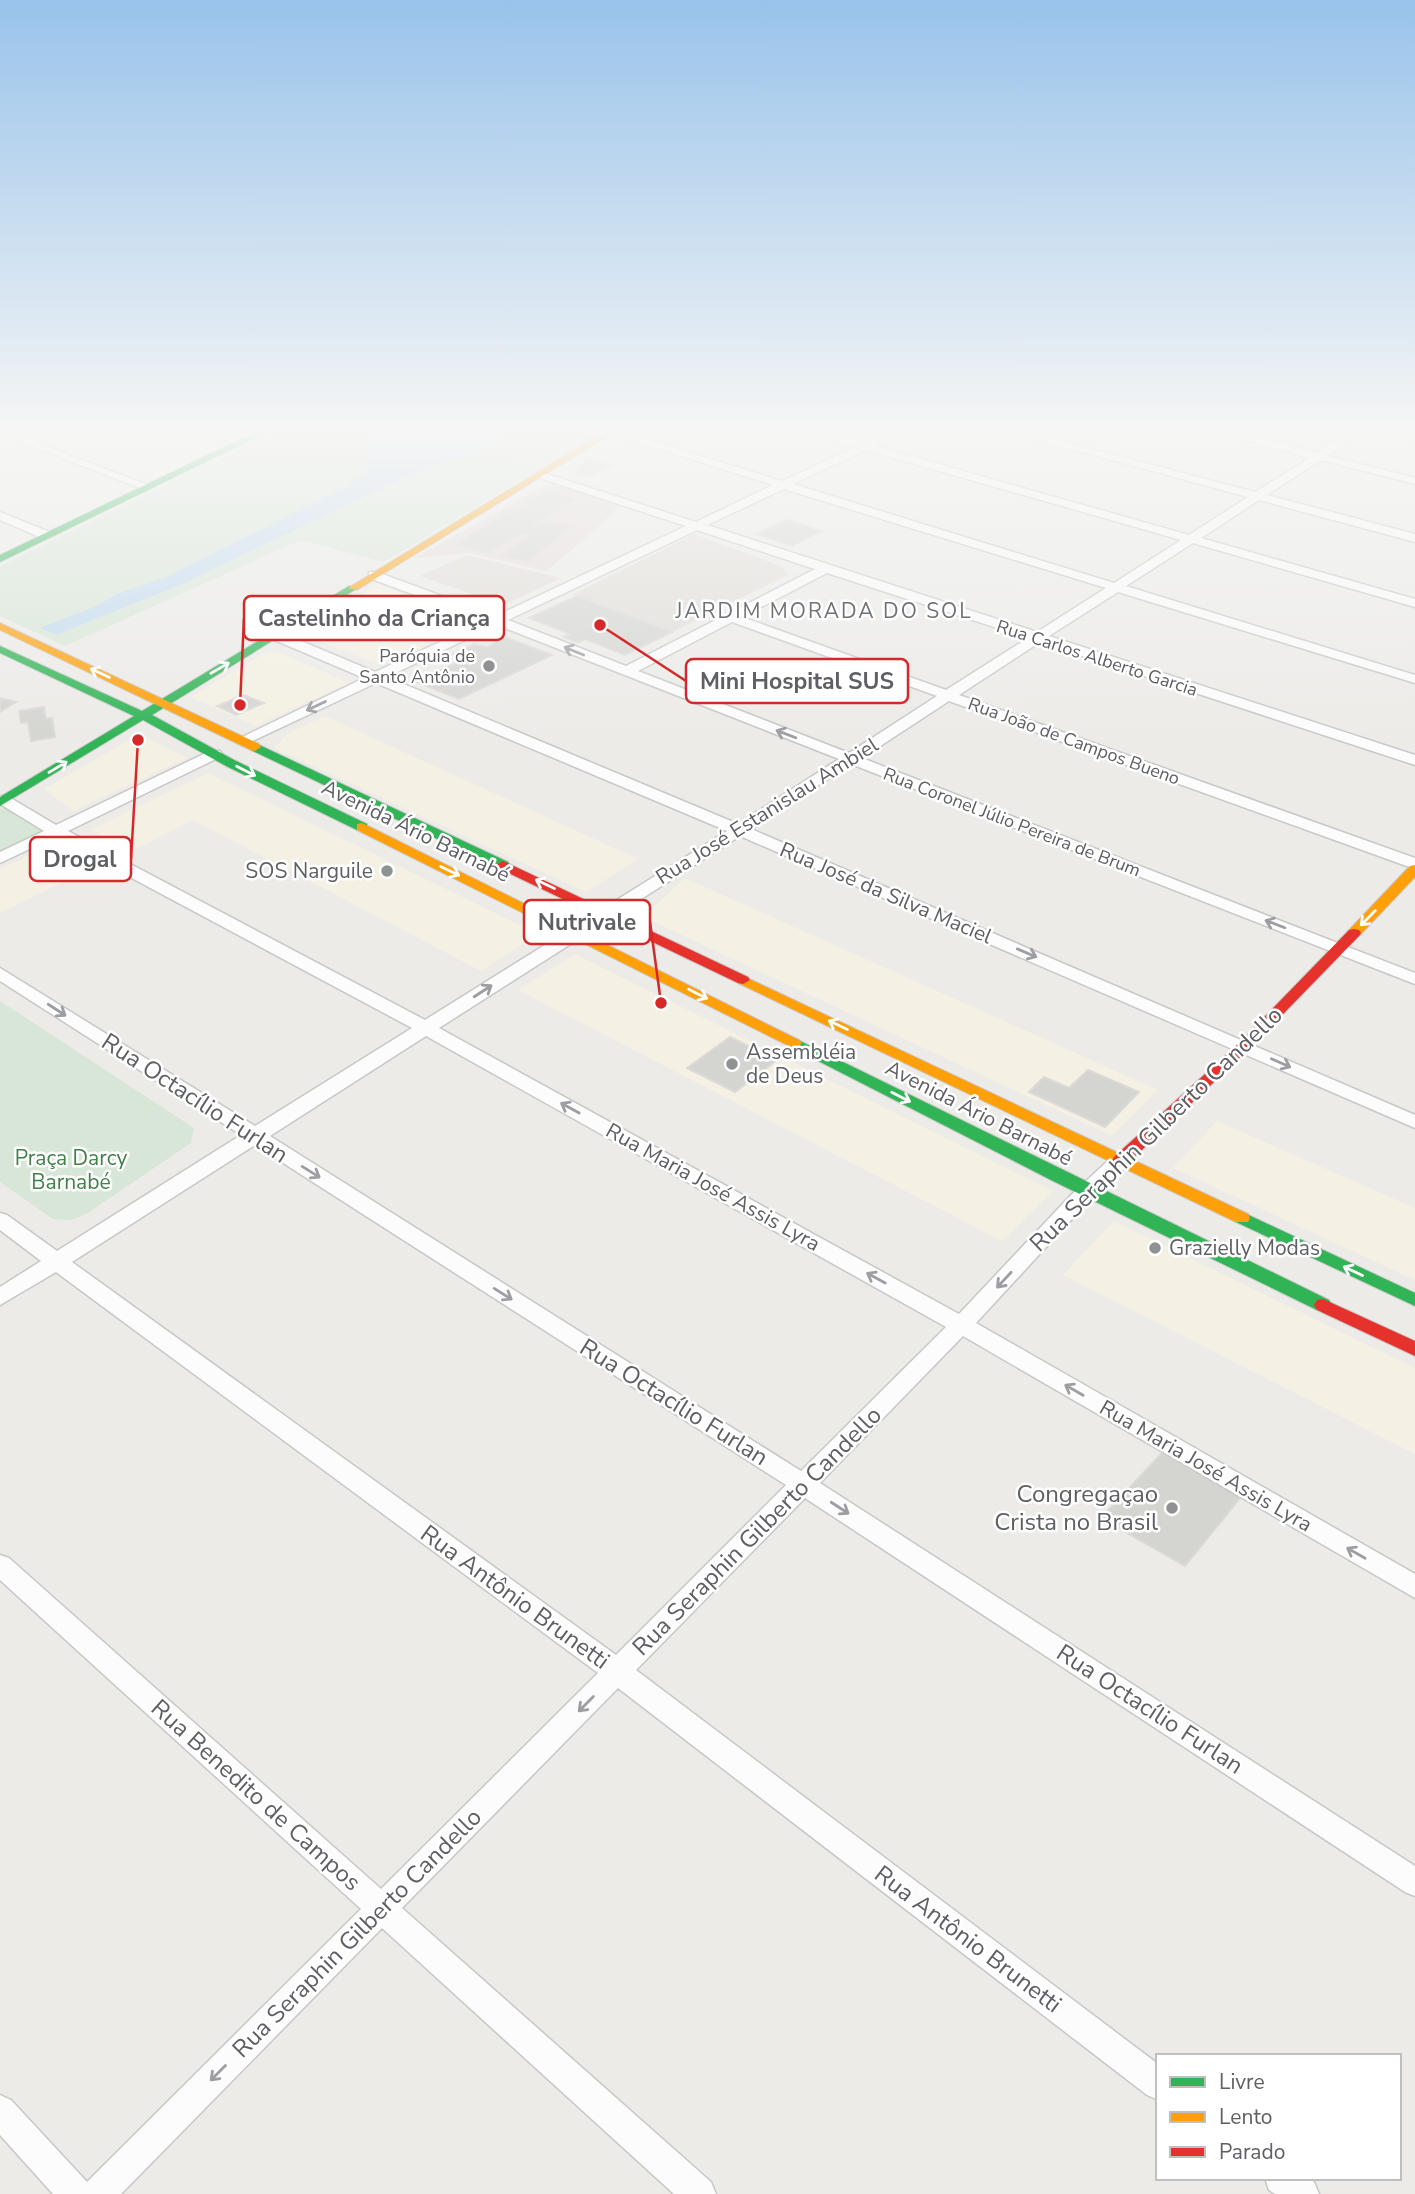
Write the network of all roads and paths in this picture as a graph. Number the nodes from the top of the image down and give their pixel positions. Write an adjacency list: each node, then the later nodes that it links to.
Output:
1 (48, 536): 9 (main road)
2 (437, 536): 11 (main road)
3 (678, 536): 15 (street)
4 (726, 536): 10 (street, Rua Carlos Alberto Garcia)
5 (952, 536): 12 (street)
6 (1181, 536): 8 (street)
7 (1199, 536): 8 (street, Rua José Estanislau Ambiel)
8 (1194, 540): 12 (street, Rua José Estanislau Ambiel); 13 (street)
9 (0, 559)
10 (824, 569): 14 (street); 18 (street, Rua Carlos Alberto Garcia)
11 (373, 575): 15 (street, Rua Coronel Júlio Pereira de Brum); 17 (main road)
12 (1116, 587): 18 (street, Rua José Estanislau Ambiel); 22 (street)
13 (1415, 603)
14 (733, 618): 20 (street); 23 (street, Rua João de Campos Bueno)
15 (498, 621): 20 (street, Rua Coronel Júlio Pereira de Brum, one-way to 15); 21 (street)
16 (0, 626): 24 (main road, Avenida Ário Barnabé, one-way to 16)
17 (277, 636): 21 (street, Rua José da Silva Maciel); 24 (main road, one-way to 17)
18 (1037, 638): 23 (street, Rua José Estanislau Ambiel); 29 (street, Rua Carlos Alberto Garcia)
19 (0, 649): 25 (main road, Avenida Ário Barnabé)
20 (625, 672): 28 (street, Rua Coronel Júlio Pereira de Brum, one-way to 20)
21 (378, 677): 26 (street, one-way to 26); 31 (street, Rua José da Silva Maciel)
22 (1415, 678)
23 (949, 695): 28 (street, Rua José Estanislau Ambiel); 34 (street, Rua João de Campos Bueno)
24 (162, 703): 25 (main road); 26 (main road, Avenida Ário Barnabé)
25 (142, 716): 27 (main road, Avenida Ário Barnabé); 30 (main road, one-way to 25)
26 (241, 741): 35 (main road, Avenida Ário Barnabé, one-way to 26)
27 (215, 754): 32 (street); 36 (main road, Avenida Ário Barnabé, one-way to 36)
28 (849, 759): 31 (street, Rua José Estanislau Ambiel); 37 (street, Rua Coronel Júlio Pereira de Brum, one-way to 28)
29 (1415, 761)
30 (2, 801): 32 (street, Rua Maria José Assis Lyra)
31 (739, 830): 35 (street, Rua José Estanislau Ambiel); 41 (street, Rua José da Silva Maciel, one-way to 41)
32 (55, 831): 33 (street); 40 (street, Rua Maria José Assis Lyra)
33 (0, 858)
34 (1415, 867): 37 (main road, Rua Seraphin Gilberto Candello, one-way to 37)
35 (606, 912): 36 (street, Rua José Estanislau Ambiel); 44 (main road, Avenida Ário Barnabé, one-way to 35)
36 (575, 932): 40 (street, Rua José Estanislau Ambiel, one-way to 36); 45 (main road, Avenida Ário Barnabé, one-way to 45)
37 (1338, 948): 39 (street, Rua Coronel Júlio Pereira de Brum); 41 (main road, Rua Seraphin Gilberto Candello)
38 (0, 973): 43 (street, Rua Octacílio Furlan, one-way to 43)
39 (1415, 979)
40 (425, 1028): 43 (street, Rua José Estanislau Ambiel); 50 (street, Rua Maria José Assis Lyra, one-way to 40)
41 (1244, 1046): 42 (street, Rua José da Silva Maciel, one-way to 42); 44 (main road, Rua Seraphin Gilberto Candello)
42 (1415, 1122)
43 (254, 1136): 47 (street, Rua José Estanislau Ambiel); 52 (street, Rua Octacílio Furlan, one-way to 52)
44 (1120, 1161): 45 (street, Rua Seraphin Gilberto Candello); 49 (main road, Avenida Ário Barnabé, one-way to 44)
45 (1089, 1191): 50 (street, Rua Seraphin Gilberto Candello, one-way to 50); 51 (main road, Avenida Ário Barnabé)
46 (0, 1220): 47 (street, Rua Antônio Brunetti)
47 (55, 1263): 48 (street, Rua José Estanislau Ambiel); 55 (street, Rua Antônio Brunetti)
48 (0, 1297)
49 (1415, 1300)
50 (961, 1325): 52 (street, Rua Seraphin Gilberto Candello); 54 (street, Rua Maria José Assis Lyra, one-way to 50)
51 (1415, 1349)
52 (803, 1484): 55 (street, Rua Seraphin Gilberto Candello); 56 (street, Rua Octacílio Furlan, one-way to 56)
53 (0, 1565): 57 (street, Rua Benedito de Campos)
54 (1415, 1587)
55 (618, 1672): 57 (street, Rua Seraphin Gilberto Candello, one-way to 57); 58 (street, Rua Antônio Brunetti)
56 (1415, 1882)
57 (381, 1908): 62 (street, Rua Seraphin Gilberto Candello, one-way to 62); 63 (street, Rua Benedito de Campos)
58 (1156, 2082)
59 (0, 2112): 61 (street)
60 (1284, 2180): 64 (street)
61 (75, 2194)
62 (98, 2194)
63 (699, 2194)
64 (1302, 2194)

